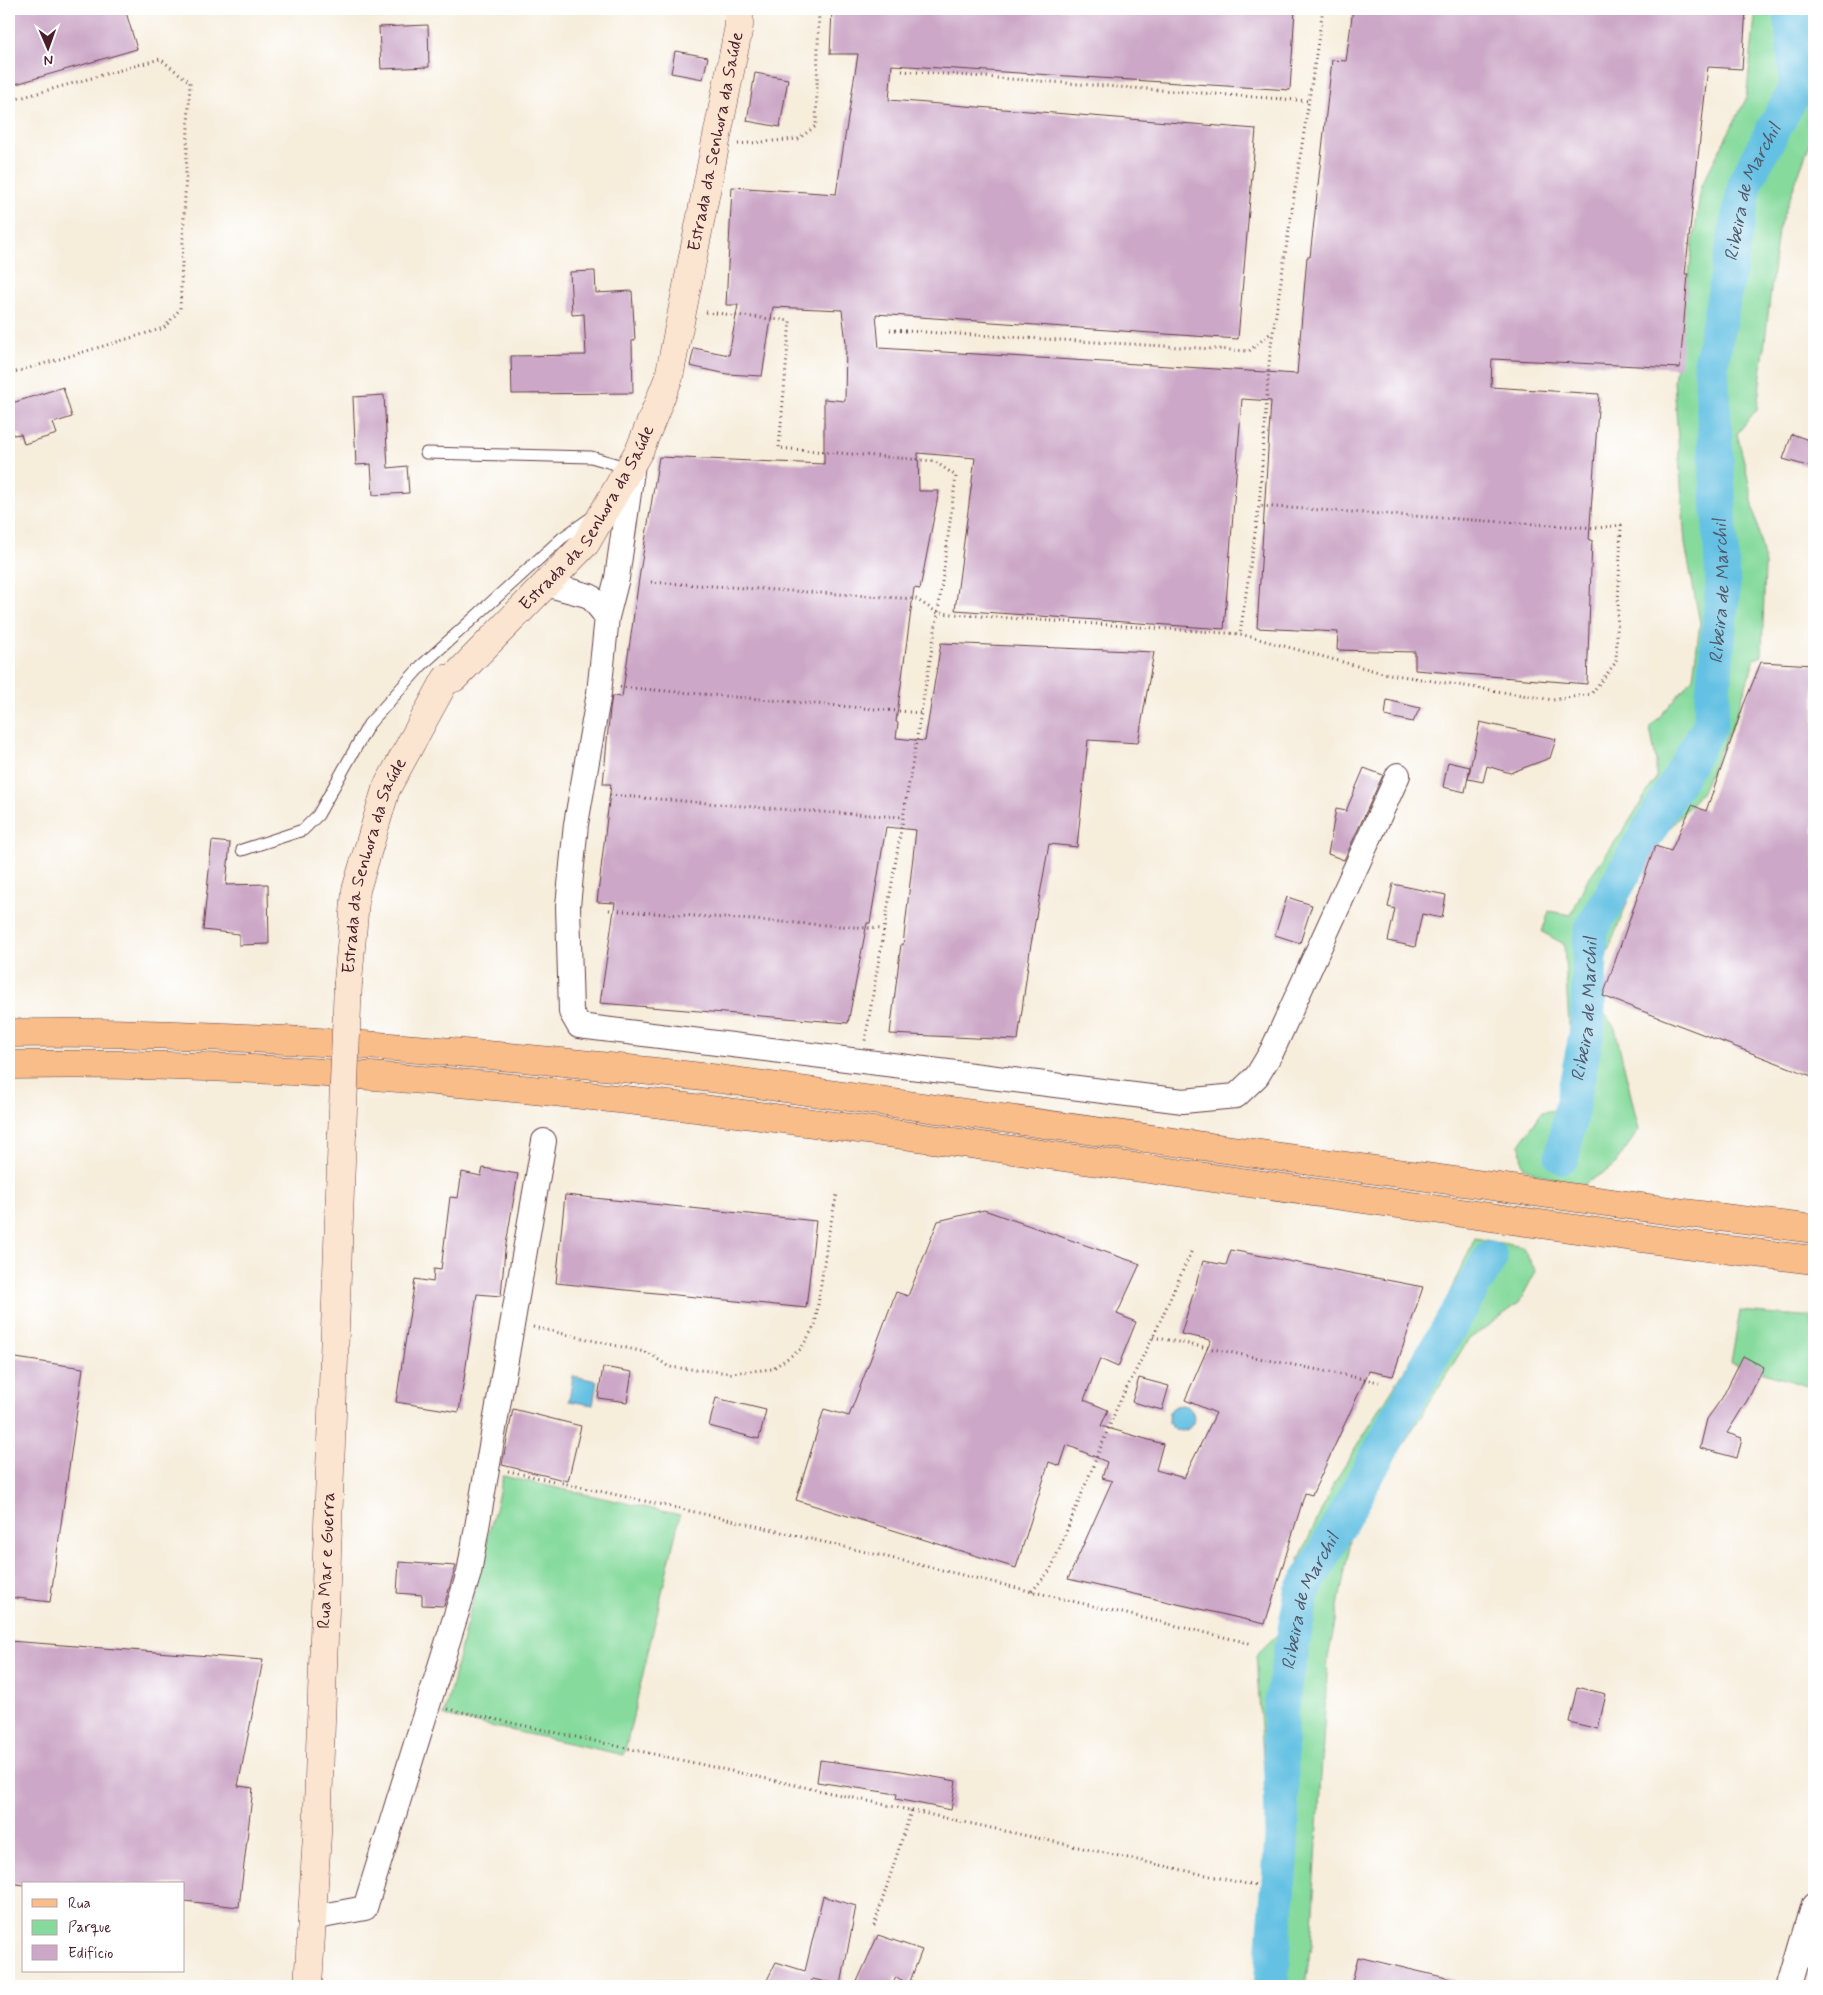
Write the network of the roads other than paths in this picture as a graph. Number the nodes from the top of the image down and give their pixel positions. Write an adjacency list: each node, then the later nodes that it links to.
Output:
1 (739, 9): 3 (street, Estrada da Senhora da Saúde)
2 (426, 452): 3 (lane)
3 (631, 465): 4 (street, Estrada da Senhora da Saúde); 6 (street)
4 (606, 508): 5 (street, Estrada da Senhora da Saúde); 8 (lane)
5 (545, 584): 6 (street); 9 (street, Estrada da Senhora da Saúde)
6 (608, 617): 7 (street)
7 (1398, 775)
8 (242, 850)
9 (348, 982): 16 (street, Rua Mar e Guerra, bridge)
10 (9, 1033): 13 (main road)
11 (9, 1065): 14 (main road)
12 (544, 1141): 16 (street)
13 (1814, 1229)
14 (1814, 1260)
15 (1814, 1904): 18 (street)
16 (312, 1918): 17 (street, Rua Mar e Guerra)
17 (308, 1986)
18 (1790, 1986)

